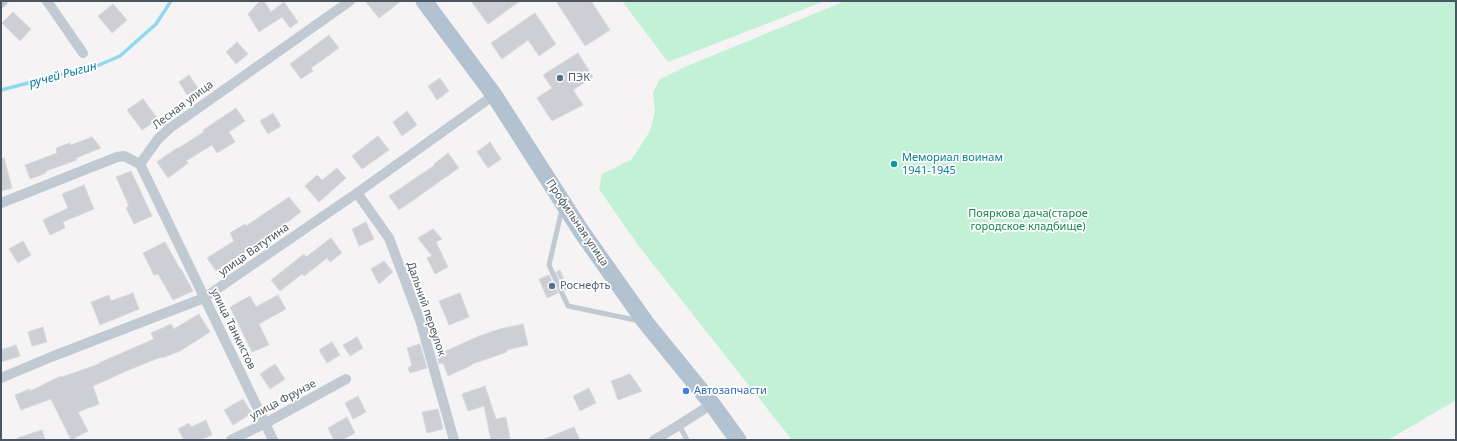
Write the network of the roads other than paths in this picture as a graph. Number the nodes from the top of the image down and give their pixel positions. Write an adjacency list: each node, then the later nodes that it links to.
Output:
1 (3, 1): 5 (street)
2 (47, 1): 6 (street)
3 (350, 1): 8 (street, Лесная улица)
4 (424, 1): 7 (main road, Профильная улица)
5 (1, 3)
6 (83, 52)
7 (494, 95): 9 (street, улица Ватутина); 11 (main road, Профильная улица)
8 (140, 164): 10 (street); 12 (street, улица Танкистов)
9 (357, 193): 12 (street, улица Ватутина); 21 (street, Дальний переулок)
10 (1, 203)
11 (564, 204): 13 (main road, Профильная улица); 13 (lane)
12 (204, 298): 14 (street, улица Ватутина); 17 (street, улица Танкистов)
13 (646, 322): 16 (main road, Профильная улица)
14 (1, 378)
15 (346, 379): 17 (street, улица Фрунзе)
16 (712, 404): 18 (street); 24 (main road, Профильная улица)
17 (264, 424): 19 (street, улица Фрунзе); 20 (street, улица Танкистов)
18 (679, 425): 22 (street); 23 (lane)
19 (231, 440)
20 (273, 440)
21 (454, 440)
22 (654, 440)
23 (687, 440)
24 (738, 440)

